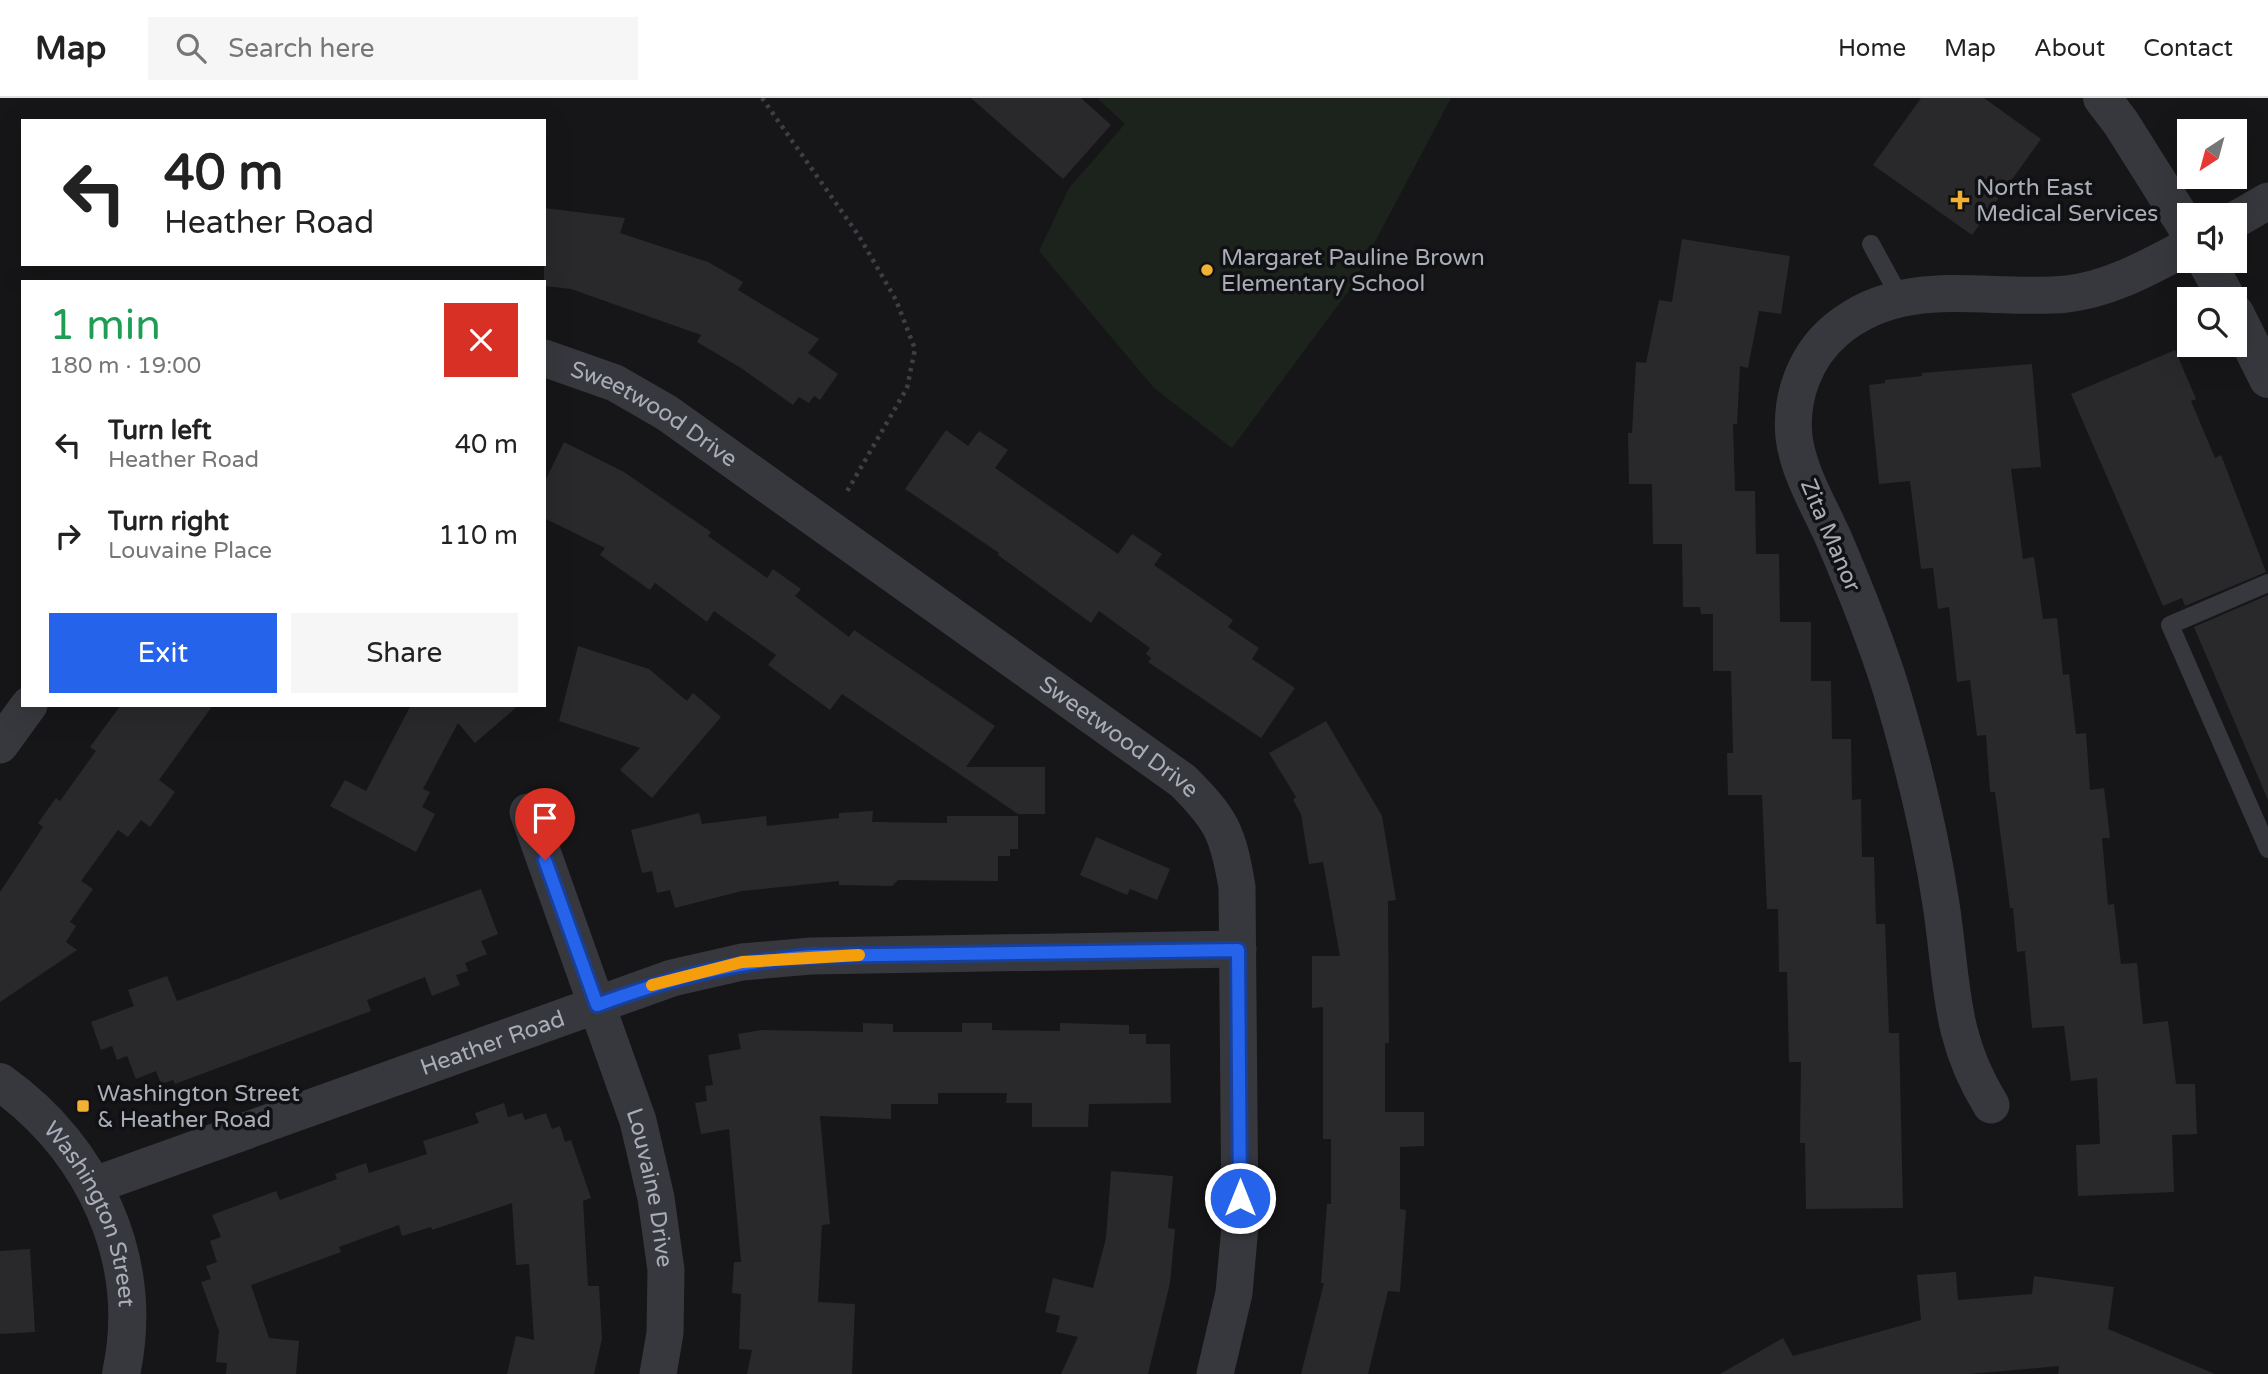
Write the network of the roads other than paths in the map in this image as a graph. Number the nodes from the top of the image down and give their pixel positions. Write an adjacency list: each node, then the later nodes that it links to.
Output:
1 (2102, 98): 3 (street)
2 (2268, 201): 4 (street)
3 (2177, 212)
4 (2247, 213)
5 (1871, 244): 7 (lane)
6 (2177, 252): 7 (street, Zita Manor)
7 (1900, 297): 19 (street, Zita Manor)
8 (2247, 337): 10 (street)
9 (546, 359): 16 (street, Sweetwood Drive)
10 (2268, 379)
11 (2268, 583): 15 (lane)
12 (28, 707): 13 (street)
13 (0, 745)
14 (528, 812): 17 (street, Louvaine Drive)
15 (2268, 849)
16 (1238, 950): 17 (street, Heather Road); 23 (street, Sweetwood Drive)
17 (597, 1005): 20 (street, Heather Road); 22 (street, Louvaine Drive)
18 (0, 1082): 20 (street, Washington Street)
19 (1991, 1105)
20 (95, 1185): 21 (street, Washington Street)
21 (121, 1374)
22 (659, 1374)
23 (1215, 1374)

